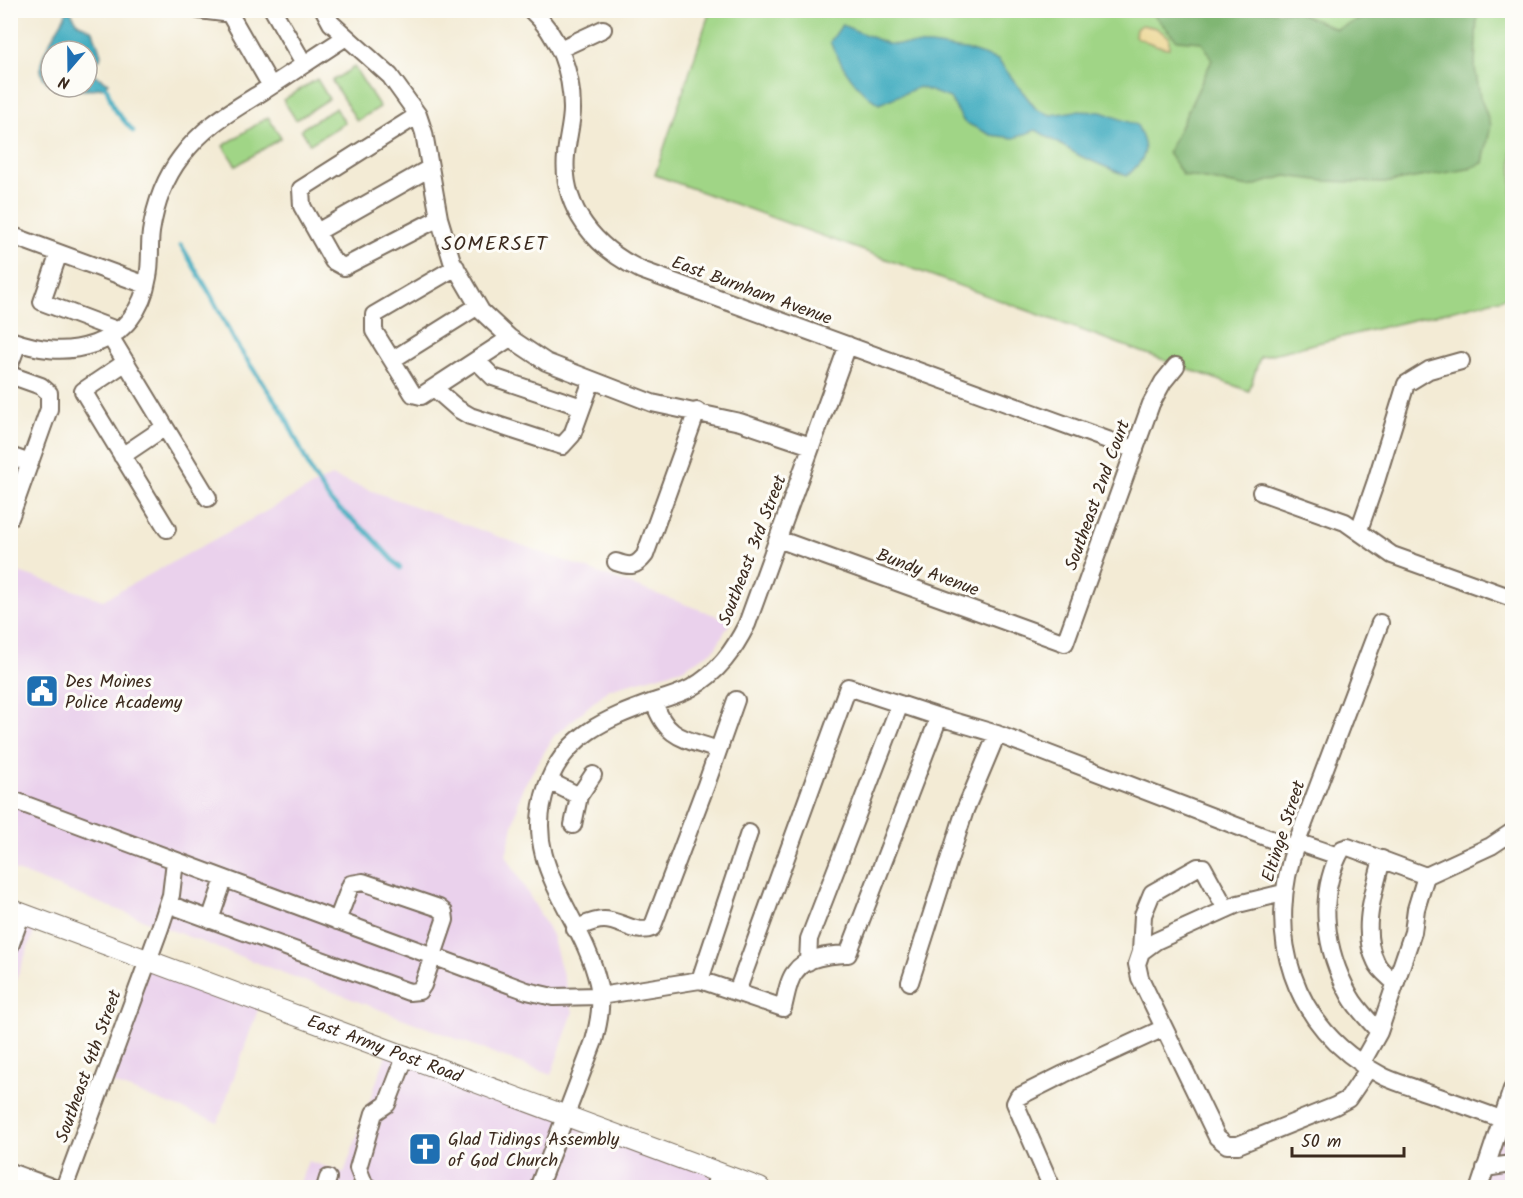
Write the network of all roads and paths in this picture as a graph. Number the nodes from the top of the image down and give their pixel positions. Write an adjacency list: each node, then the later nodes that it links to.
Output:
1 (199, 10): 5 (street)
2 (273, 10): 9 (street)
3 (324, 10): 7 (street)
4 (531, 10): 8 (street, East Burnham Avenue)
5 (229, 11): 10 (street)
6 (603, 29): 8 (street)
7 (346, 37): 9 (street); 11 (street)
8 (560, 49): 23 (street, East Burnham Avenue)
9 (304, 64): 10 (street)
10 (271, 86): 18 (street)
11 (418, 116): 12 (street); 14 (street)
12 (430, 168): 13 (street); 14 (street)
13 (439, 218): 14 (street); 17 (street)
14 (317, 232)
15 (10, 235): 16 (street)
16 (59, 253): 18 (street); 20 (street)
17 (456, 267): 19 (street); 24 (street)
18 (147, 285): 20 (street)
19 (478, 306): 21 (street); 24 (street)
20 (115, 335): 22 (street); 27 (street)
21 (510, 338): 25 (street); 31 (street)
22 (14, 341): 28 (street)
23 (848, 345): 36 (street, Southeast 3rd Street); 37 (street, East Burnham Avenue)
24 (392, 360): 32 (street)
25 (476, 360): 32 (street); 33 (street)
26 (1461, 361): 45 (street)
27 (126, 362): 35 (street); 39 (street)
28 (10, 364)
29 (1176, 366): 37 (street, Southeast 2nd Court)
30 (10, 375): 40 (street)
31 (591, 380): 33 (street); 34 (street)
32 (434, 388): 33 (street)
33 (582, 407)
34 (697, 411): 36 (street); 47 (street)
35 (165, 427): 39 (street); 42 (street)
36 (811, 447): 46 (street, Southeast 3rd Street)
37 (1135, 450): 50 (street, Southeast 2nd Court)
38 (10, 456): 40 (street)
39 (122, 456): 44 (street)
40 (30, 463): 43 (street)
41 (1261, 492): 45 (street)
42 (208, 498)
43 (10, 518)
44 (167, 529)
45 (1359, 530): 48 (street)
46 (778, 539): 50 (street, Bundy Avenue); 52 (street, Southeast 3rd Street)
47 (616, 562)
48 (1512, 598)
49 (1380, 623): 64 (street, Eltinge Street)
50 (1065, 643)
51 (736, 700): 56 (street)
52 (654, 702): 56 (street); 58 (street, Southeast 3rd Street)
53 (900, 704): 54 (street); 81 (street); 85 (street)
54 (939, 717): 55 (street); 81 (street)
55 (997, 734): 64 (street); 83 (street)
56 (718, 750): 76 (street)
57 (593, 775): 59 (street)
58 (549, 781): 59 (street); 76 (street, Southeast 3rd Street)
59 (579, 796): 61 (street)
60 (10, 799): 67 (street)
61 (573, 825)
62 (1512, 832): 68 (street)
63 (749, 833): 82 (street)
64 (1295, 845): 65 (street); 70 (street, Eltinge Street)
65 (1338, 856): 66 (street); 88 (street)
66 (1382, 859): 68 (street); 84 (street)
67 (175, 861): 69 (street); 71 (street, Southeast 4th Street)
68 (1426, 876): 84 (street)
69 (224, 879): 74 (street); 75 (street)
70 (1283, 893): 72 (street); 90 (street, Eltinge Street)
71 (168, 904): 74 (street); 80 (street, Southeast 4th Street)
72 (1226, 909): 78 (street); 78 (street)
73 (16, 911): 77 (street); 80 (main road, East Army Post Road)
74 (210, 920): 79 (street)
75 (337, 921): 79 (street); 79 (street)
76 (576, 929): 86 (street, Southeast 3rd Street)
77 (10, 946)
78 (1141, 952): 87 (street)
79 (434, 956): 86 (street)
80 (148, 959): 89 (main road, East Army Post Road); 100 (street, Southeast 4th Street)
81 (808, 962): 85 (street)
82 (700, 980): 85 (street); 86 (street)
83 (910, 982)
84 (1395, 983): 88 (street)
85 (736, 992)
86 (600, 996): 92 (street, Southeast 3rd Street)
87 (1164, 1028): 90 (street); 103 (street)
88 (1379, 1032): 90 (street)
89 (406, 1055): 92 (main road, East Army Post Road); 98 (street)
90 (1365, 1066): 93 (street, Eltinge Street)
91 (1512, 1089): 93 (street)
92 (566, 1115): 97 (main road, East Army Post Road); 101 (street, Southeast 3rd Street)
93 (1507, 1121): 95 (street)
94 (1512, 1164): 95 (street)
95 (1485, 1168): 104 (street)
96 (10, 1172): 99 (street)
97 (717, 1180): 102 (main road, East Army Post Road)
98 (367, 1187)
99 (54, 1188)
100 (64, 1188)
101 (538, 1188)
102 (760, 1188)
103 (1053, 1188)
104 (1479, 1188)

